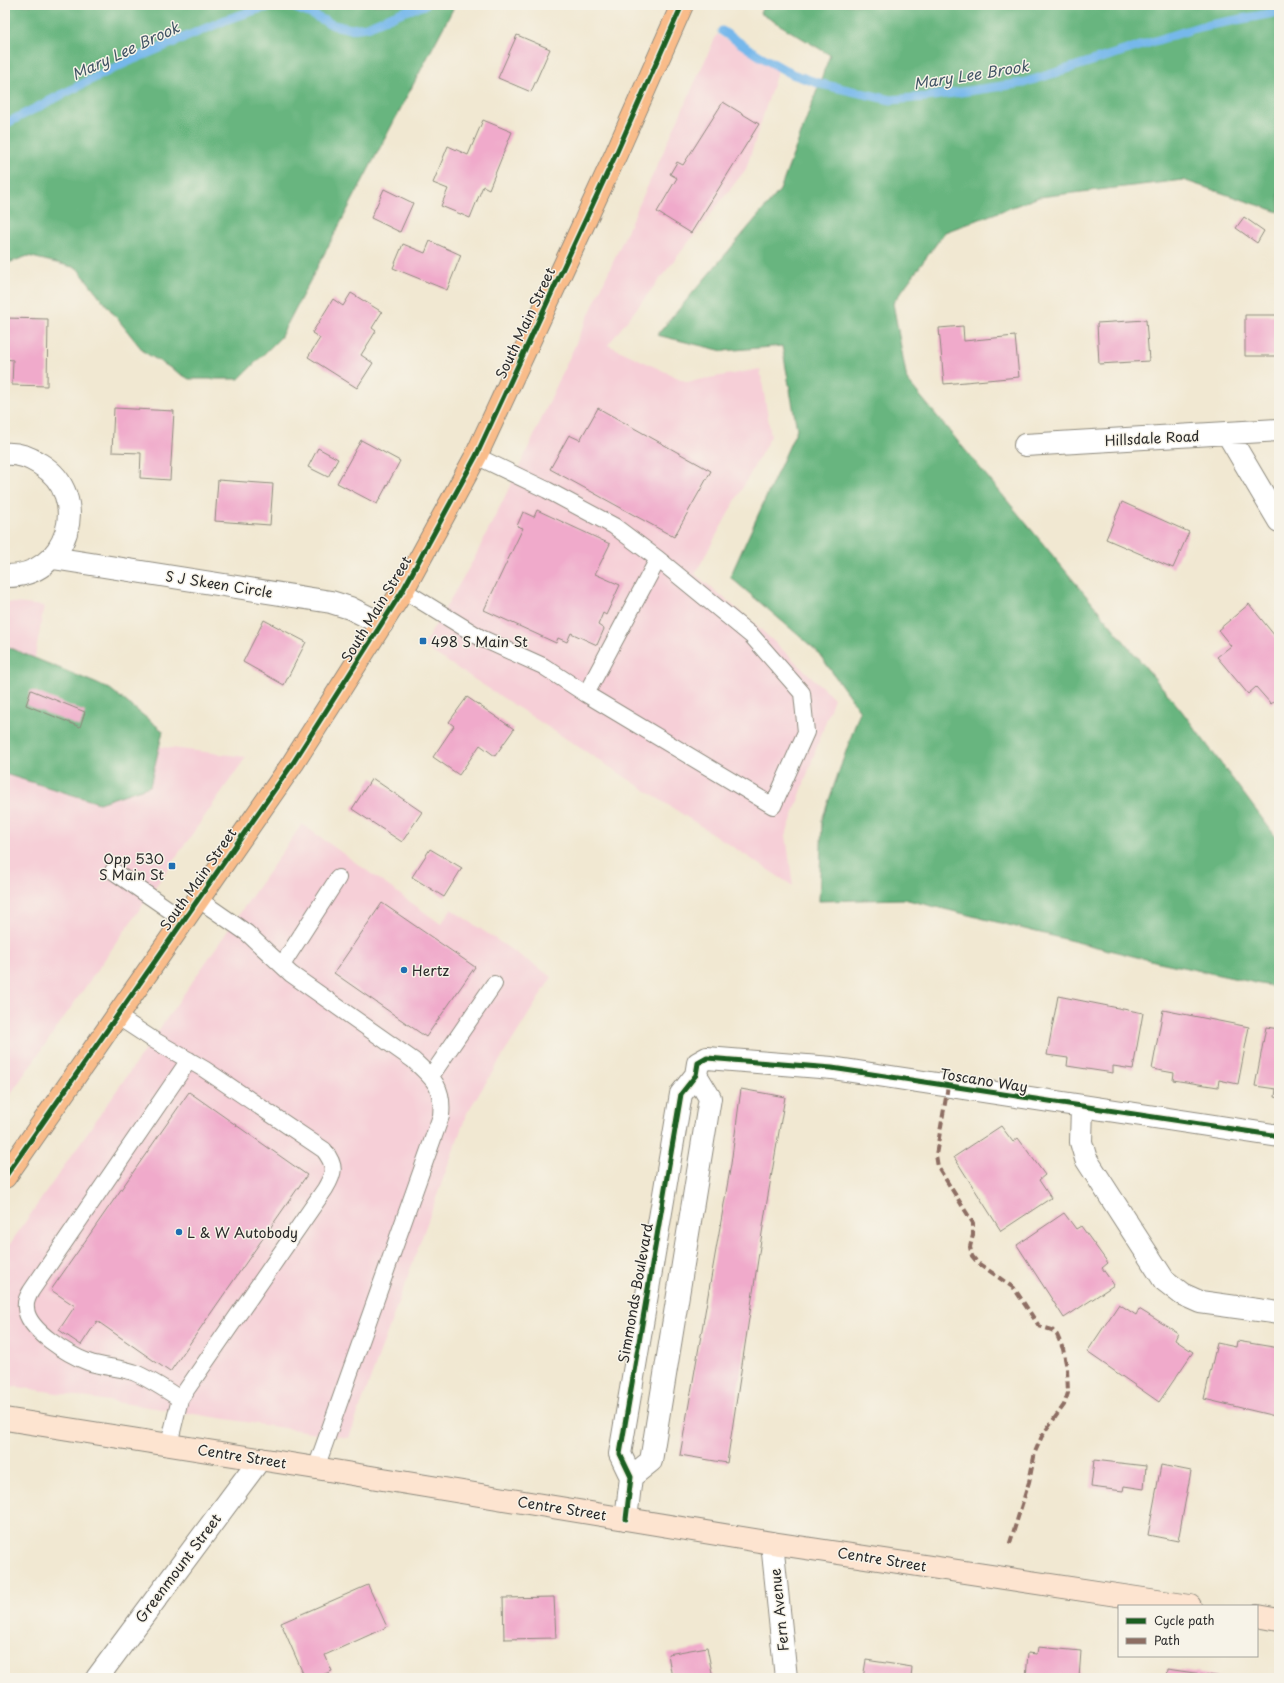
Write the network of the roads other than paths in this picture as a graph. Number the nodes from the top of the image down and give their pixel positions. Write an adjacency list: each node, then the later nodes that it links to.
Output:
1 (682, 5): 6 (main road, South Main Street)
2 (1279, 430): 3 (street, Hillsdale Road)
3 (1227, 433): 4 (street, Hillsdale Road); 7 (street)
4 (1025, 445)
5 (5, 454): 8 (street)
6 (476, 456): 9 (lane); 11 (main road, South Main Street)
7 (1279, 521)
8 (53, 558): 10 (street); 12 (street, S J Skeen Circle)
9 (658, 559): 13 (lane); 13 (lane)
10 (5, 576)
11 (403, 590): 12 (main road, South Main Street); 13 (lane)
12 (382, 624): 16 (main road, South Main Street)
13 (586, 694)
14 (113, 871): 17 (lane)
15 (338, 878): 18 (lane)
16 (198, 900): 17 (main road, South Main Street); 18 (lane)
17 (184, 920): 20 (main road, South Main Street)
18 (282, 965): 23 (lane)
19 (494, 984): 23 (lane)
20 (117, 1016): 21 (lane); 26 (main road, South Main Street)
21 (189, 1060): 28 (lane); 28 (lane)
22 (696, 1075): 24 (street, Toscano Way); 33 (street, Simmonds Boulevard); 33 (street)
23 (431, 1076): 32 (lane)
24 (1082, 1106): 25 (street, Toscano Way); 27 (street)
25 (1279, 1136)
26 (5, 1177)
27 (1279, 1312)
28 (180, 1399): 30 (lane)
29 (5, 1419): 30 (main road, Centre Street)
30 (169, 1444): 31 (main road, Centre Street)
31 (260, 1459): 32 (main road, Centre Street); 39 (street, Greenmount Street)
32 (316, 1468): 34 (main road, Centre Street)
33 (631, 1477): 34 (street)
34 (626, 1519): 35 (main road, Centre Street)
35 (772, 1543): 36 (main road, Centre Street); 40 (street, Fern Avenue)
36 (1183, 1605)
37 (1258, 1616): 38 (main road)
38 (1279, 1620)
39 (97, 1678)
40 (786, 1678)

